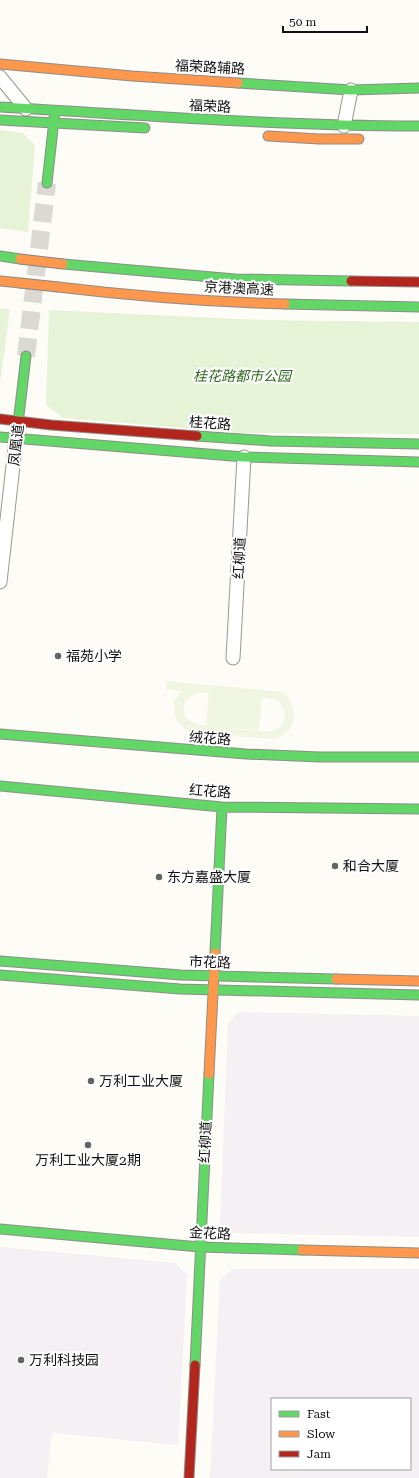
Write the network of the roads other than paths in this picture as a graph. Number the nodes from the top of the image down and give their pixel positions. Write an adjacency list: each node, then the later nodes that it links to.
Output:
1 (0, 64): 4 (main road, 福荣路辅路)
2 (0, 76): 6 (street)
3 (419, 88): 4 (main road, 福荣路辅路)
4 (351, 90): 10 (street)
5 (0, 107): 6 (main road, 福荣路)
6 (26, 109): 7 (main road, 福荣路)
7 (55, 110): 9 (main road); 10 (main road, 福荣路)
8 (0, 120): 9 (main road)
9 (54, 124): 12 (main road); 15 (main road)
10 (344, 126): 11 (main road, 福荣路)
11 (419, 126)
12 (154, 129)
13 (260, 135): 14 (main road)
14 (365, 138)
15 (47, 183)
16 (0, 256): 18 (main road, 京港澳高速, bridge)
17 (0, 281): 19 (main road, 京港澳高速, bridge)
18 (419, 282)
19 (419, 307)
20 (26, 356): 22 (main road, 凤凰道)
21 (0, 419): 22 (main road, 桂花路)
22 (18, 421): 24 (main road, 凤凰道); 25 (main road, 桂花路)
23 (0, 437): 24 (main road)
24 (16, 439): 26 (main road); 28 (street, 凤凰道)
25 (419, 444)
26 (244, 457): 27 (main road); 29 (street, 红柳道)
27 (419, 462)
28 (0, 582)
29 (233, 658)
30 (0, 734): 31 (main road, 绒花路)
31 (419, 758)
32 (0, 786): 33 (main road, 红花路)
33 (222, 807): 34 (main road, 红花路); 37 (main road, 红柳道)
34 (419, 809)
35 (0, 961): 37 (main road, 市花路)
36 (0, 975): 39 (main road, 市花路)
37 (214, 977): 38 (main road, 市花路); 39 (main road, 红柳道)
38 (419, 981)
39 (213, 990): 40 (main road, 市花路); 42 (main road, 红柳道)
40 (419, 995)
41 (0, 1229): 42 (main road, 金花路)
42 (200, 1247): 43 (main road, 金花路); 44 (main road, 红柳道)
43 (419, 1253)
44 (188, 1478)

